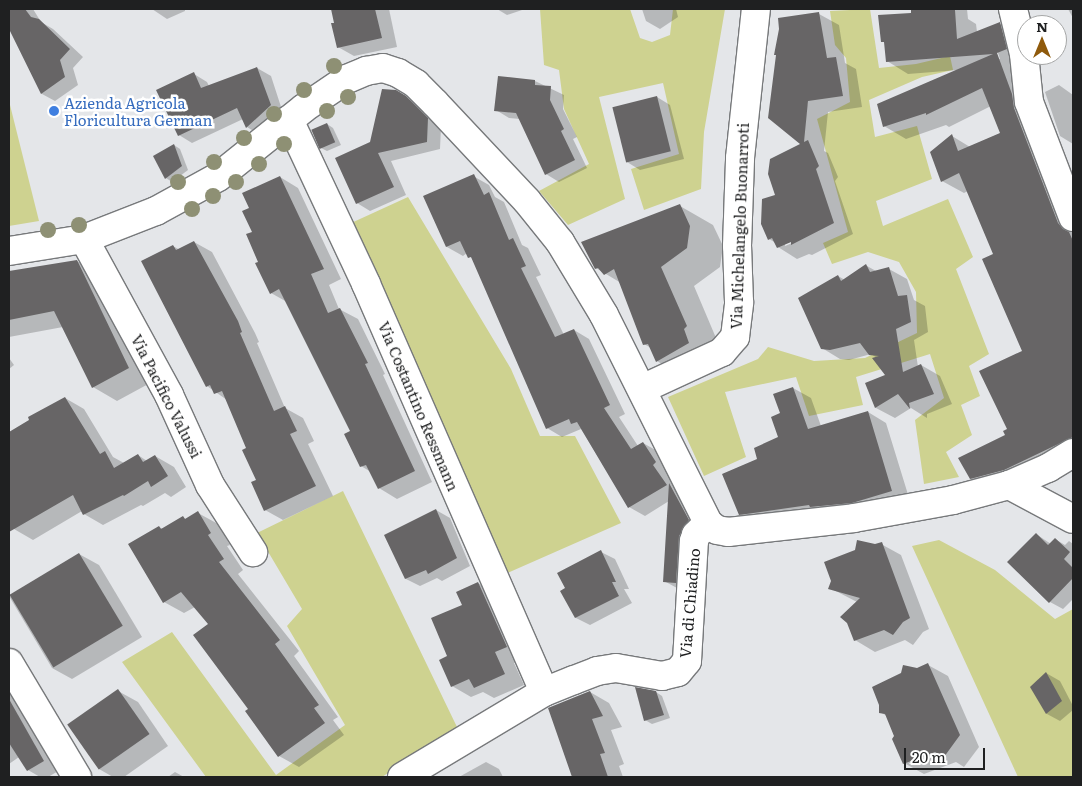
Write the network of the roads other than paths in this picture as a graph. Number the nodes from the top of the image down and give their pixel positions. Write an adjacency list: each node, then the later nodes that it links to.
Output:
1 (756, 9): 7 (street, Via Michelangelo Buonarroti)
2 (1013, 9): 4 (street)
3 (290, 120): 5 (street); 7 (street); 14 (street, Via Costantino Ressmann)
4 (1073, 217)
5 (84, 239): 6 (street); 12 (street, Via Pacifico Valussi)
6 (9, 251)
7 (642, 389): 11 (street)
8 (1073, 453): 9 (street)
9 (1009, 485): 10 (street); 11 (street)
10 (1073, 520)
11 (708, 523): 14 (street, Via di Chiadino)
12 (253, 552)
13 (9, 663): 15 (street)
14 (544, 692): 16 (street, Via di Chiadino)
15 (77, 777)
16 (402, 777)

